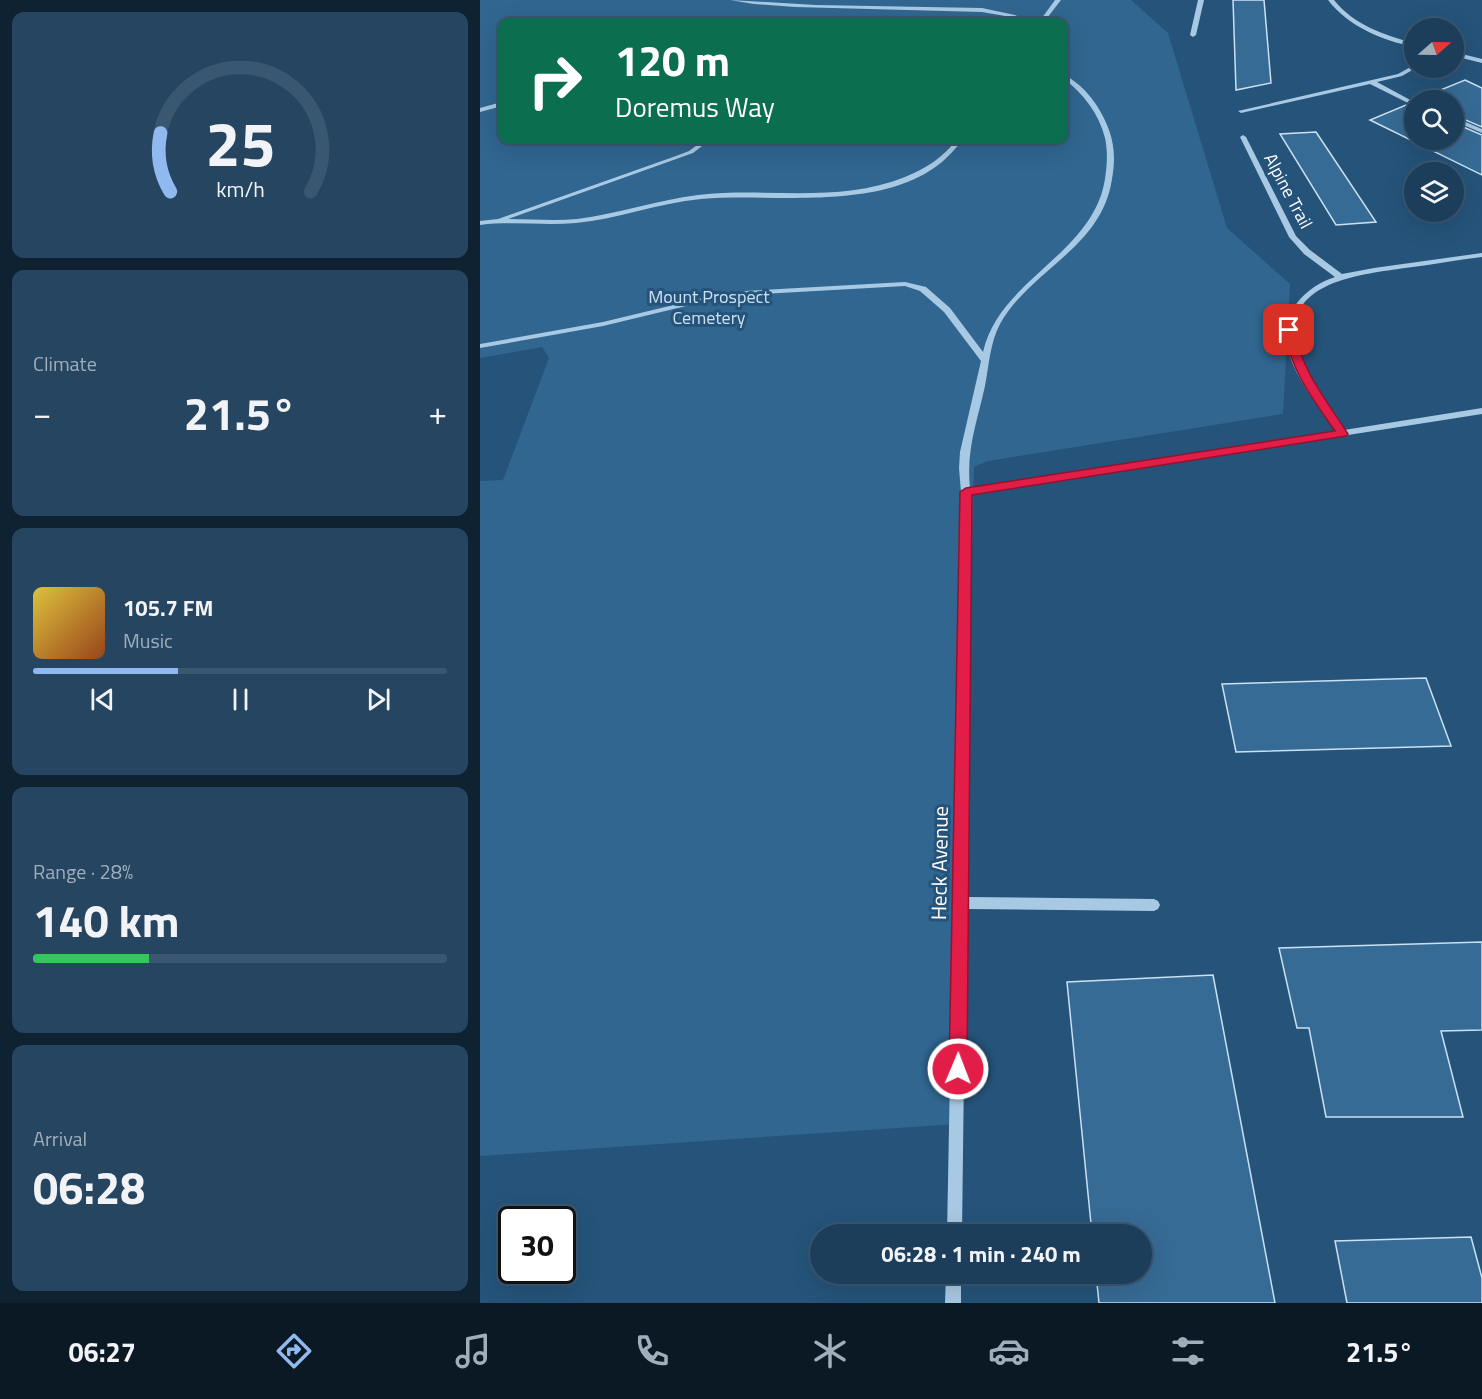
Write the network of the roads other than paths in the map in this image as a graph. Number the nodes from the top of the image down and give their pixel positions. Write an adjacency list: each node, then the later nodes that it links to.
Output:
1 (733, 0): 5 (street)
2 (1058, 0): 6 (street)
3 (1201, 0): 7 (street)
4 (1331, 0): 8 (street)
5 (1018, 18)
6 (1044, 18)
7 (1193, 35)
8 (1404, 42)
9 (1464, 56): 10 (street)
10 (1482, 61)
11 (1404, 73): 13 (street)
12 (1068, 81): 29 (street, Heck Avenue)
13 (1372, 82): 14 (street); 17 (street)
14 (1404, 99)
15 (498, 105): 16 (street)
16 (480, 110)
17 (1241, 111)
18 (1464, 123): 19 (street)
19 (1482, 131)
20 (1243, 137): 27 (street, Alpine Trail)
21 (702, 144): 23 (street)
22 (956, 144): 23 (street)
23 (497, 220): 24 (street)
24 (480, 223)
25 (1478, 255): 26 (street); 27 (street)
26 (1482, 263)
27 (1339, 276): 31 (street)
28 (480, 346): 29 (street)
29 (985, 360): 32 (street, Heck Avenue)
30 (1482, 411): 31 (street)
31 (1342, 434): 32 (street)
32 (966, 492): 33 (street, Heck Avenue)
33 (960, 903): 34 (street); 35 (street, Heck Avenue)
34 (1154, 905)
35 (954, 1224)
36 (954, 1284): 37 (street)
37 (953, 1303)

